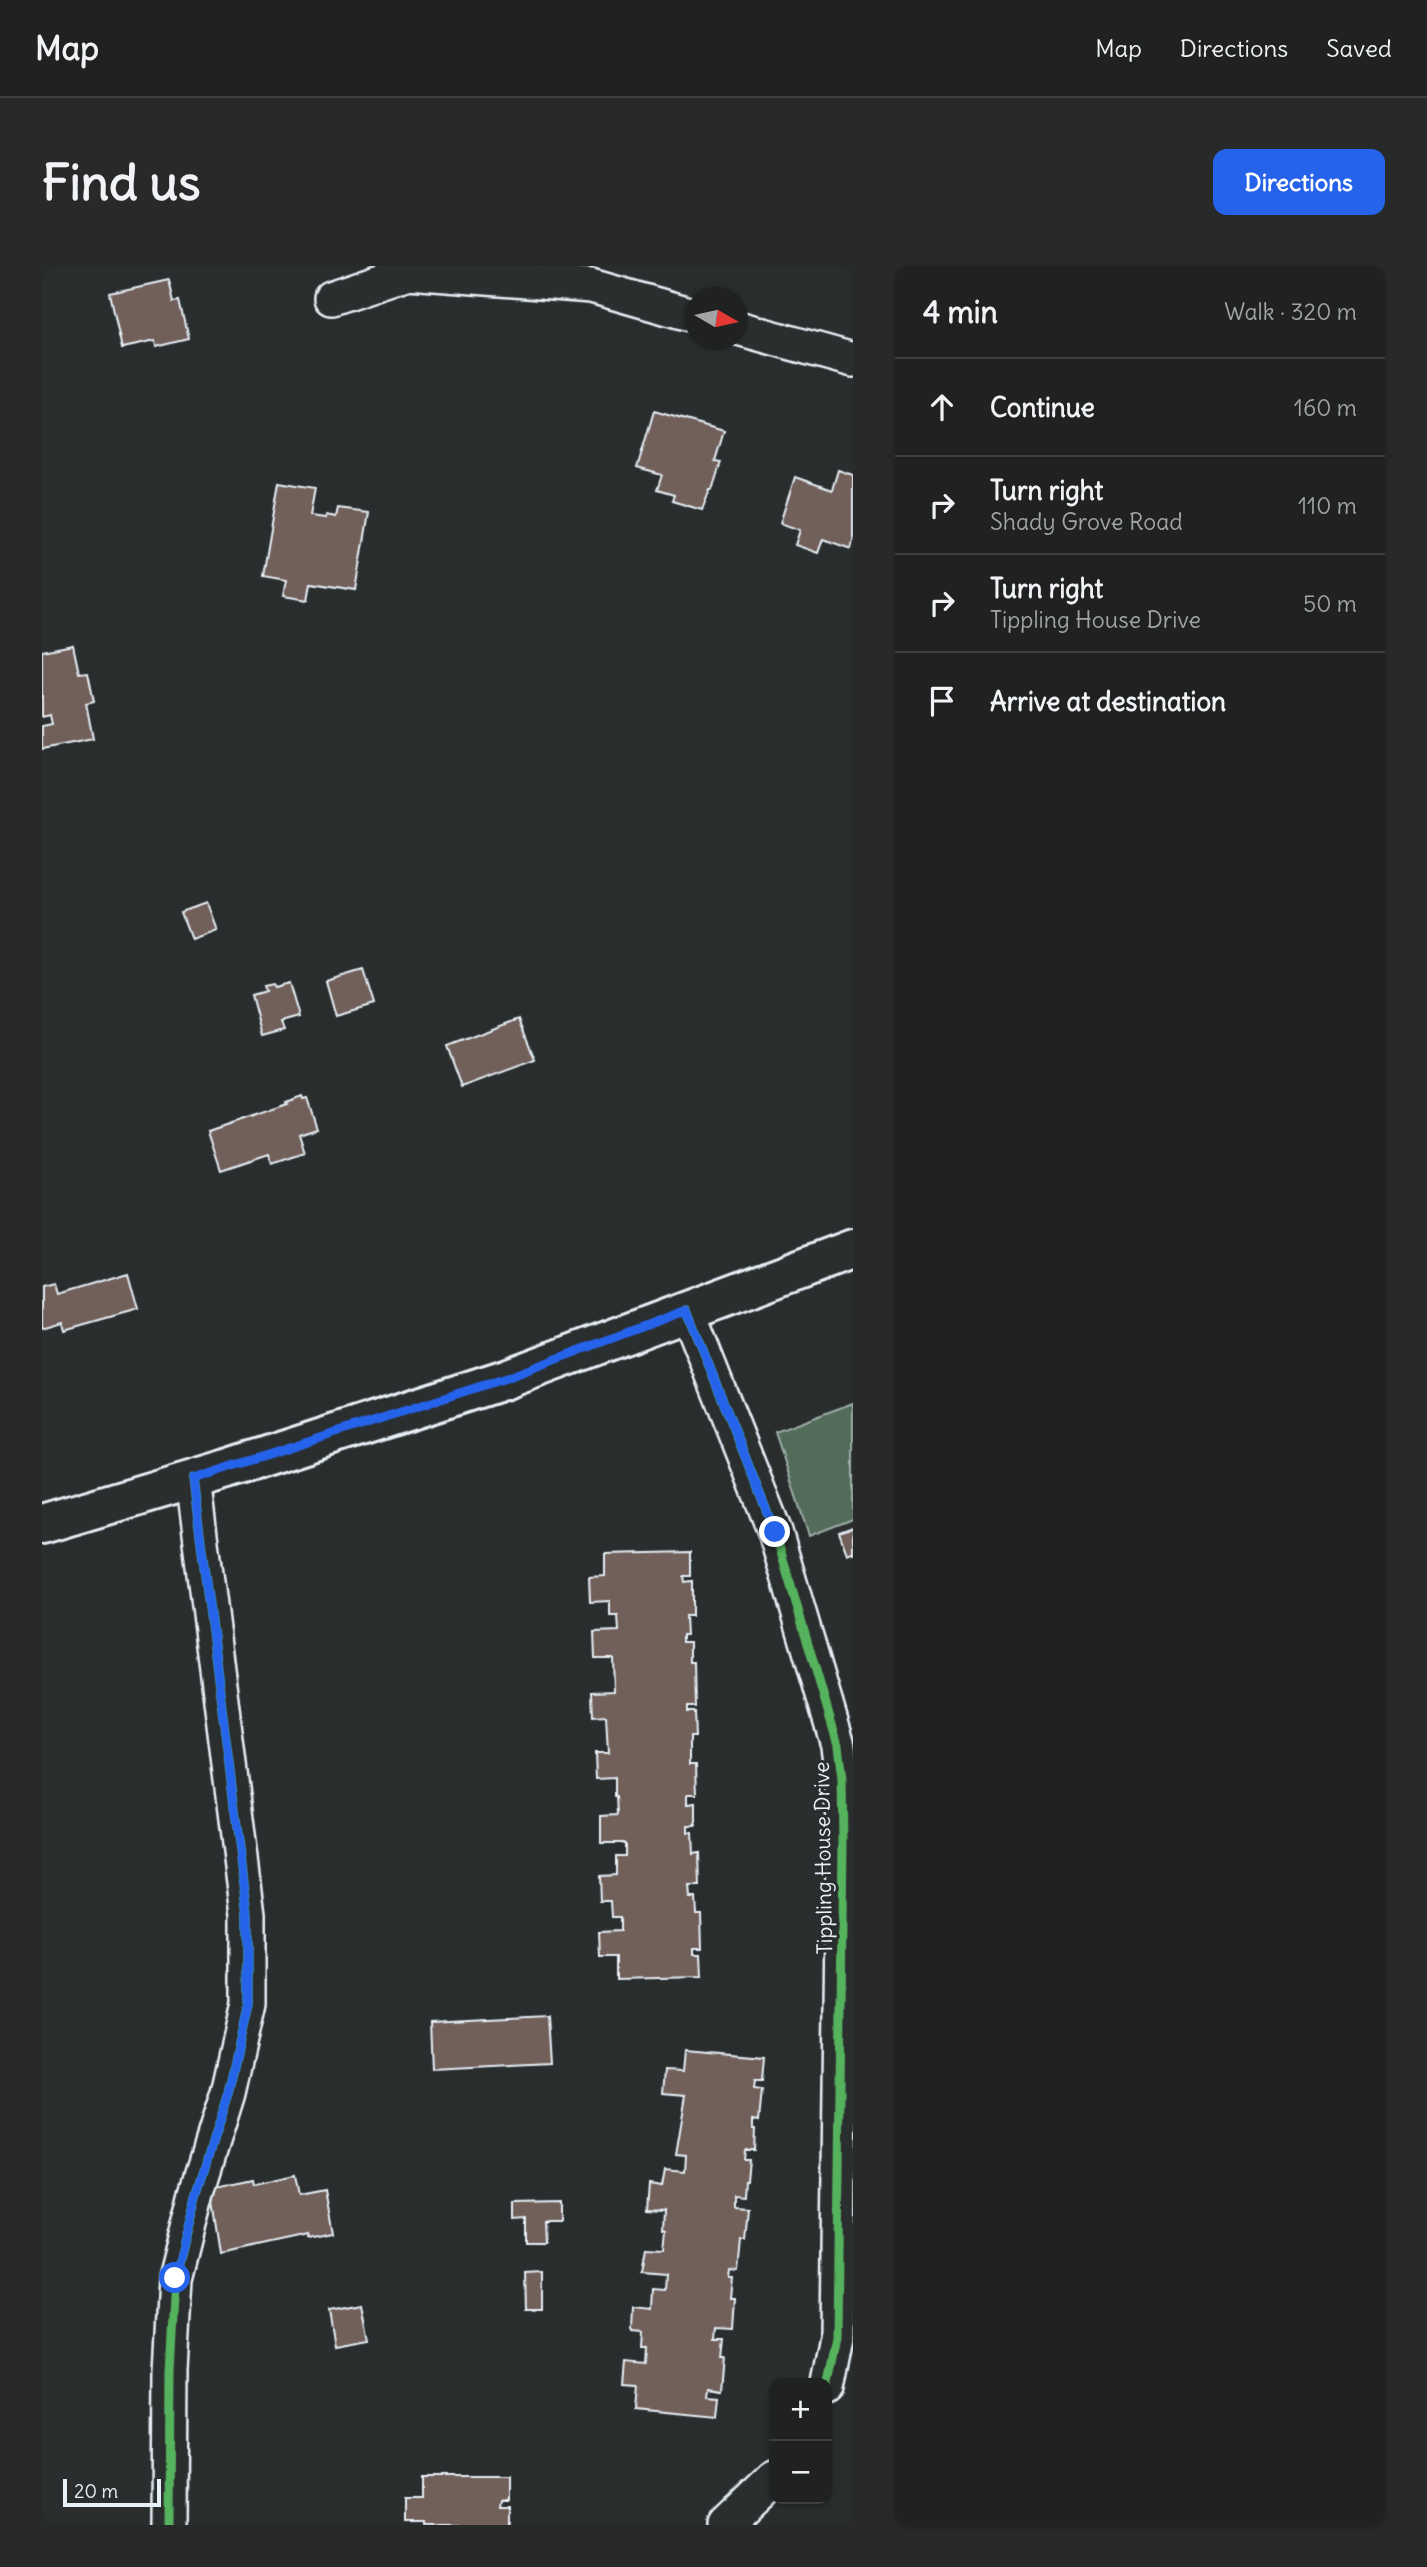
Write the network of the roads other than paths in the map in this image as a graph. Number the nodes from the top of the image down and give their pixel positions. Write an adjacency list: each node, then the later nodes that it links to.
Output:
1 (331, 298): 2 (street)
2 (685, 313)
3 (748, 331): 4 (street)
4 (853, 360)
5 (853, 1249): 6 (main road)
6 (687, 1310): 7 (main road); 9 (street, Tippling House Drive)
7 (193, 1479): 8 (main road); 12 (street)
8 (42, 1524)
9 (848, 1780): 10 (street, Tippling House Drive)
10 (830, 2378)
11 (769, 2483): 13 (street)
12 (169, 2525)
13 (725, 2525)

